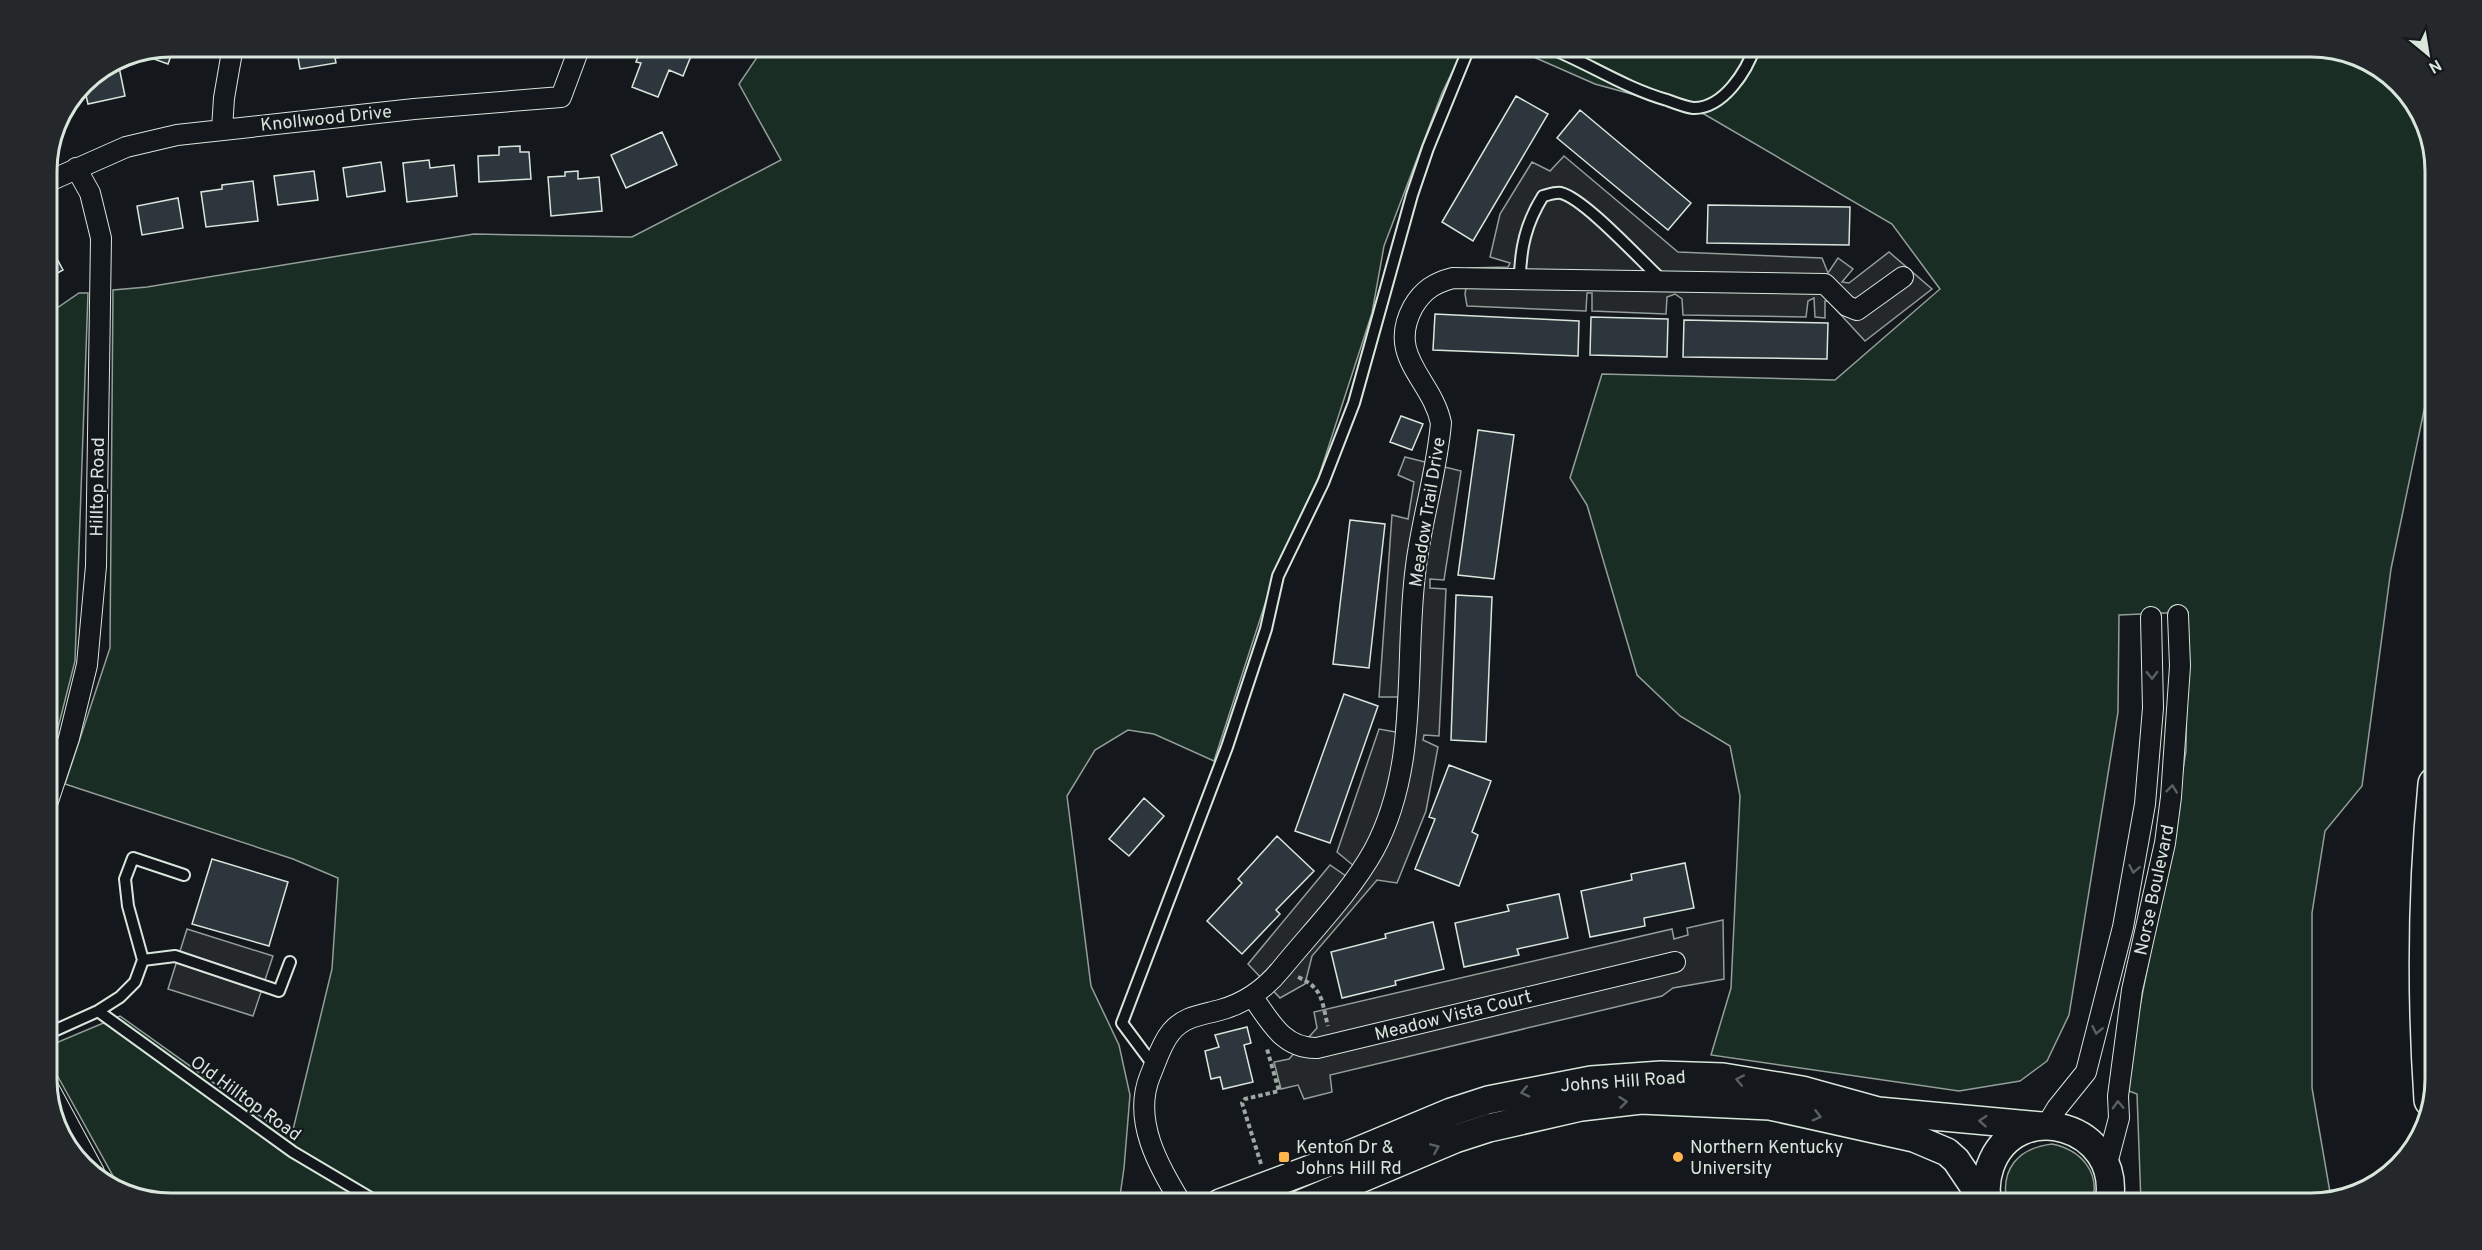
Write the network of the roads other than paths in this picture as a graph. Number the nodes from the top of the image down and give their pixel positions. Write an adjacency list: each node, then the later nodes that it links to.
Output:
1 (231, 57): 6 (street)
2 (576, 57): 6 (street, Knollwood Drive)
3 (1465, 57): 22 (lane)
4 (1570, 57): 5 (lane)
5 (1752, 57)
6 (222, 129): 7 (street, Knollwood Drive)
7 (76, 168): 8 (street, Knollwood Drive); 14 (street, Hilltop Road)
8 (57, 177)
9 (1903, 277): 11 (street, Meadow Trail Drive)
10 (1520, 280): 11 (street, Meadow Trail Drive); 11 (lane); 19 (street, Meadow Trail Drive)
11 (1664, 282)
12 (2178, 615): 26 (street, Norse Boulevard, one-way to 12)
13 (2151, 617): 24 (street, Norse Boulevard, one-way to 24)
14 (57, 774)
15 (184, 875): 16 (lane)
16 (143, 960): 17 (lane); 20 (lane)
17 (290, 962)
18 (1675, 962): 19 (street, Meadow Vista Court)
19 (1252, 996): 22 (street, Meadow Trail Drive)
20 (98, 1011): 21 (lane); 27 (lane, Old Hilltop Road)
21 (57, 1029)
22 (1154, 1066): 28 (street, Meadow Trail Drive)
23 (62, 1112): 25 (street)
24 (2044, 1126): 26 (main road, Johns Hill Road); 29 (main road, Johns Hill Road, one-way to 29); 32 (main road)
25 (83, 1152)
26 (2106, 1161): 33 (main road)
27 (362, 1193)
28 (1175, 1193)
29 (1247, 1193)
30 (1328, 1193): 31 (main road, Johns Hill Road, one-way to 31)
31 (1980, 1193)
32 (1987, 1193)
33 (2112, 1193)

